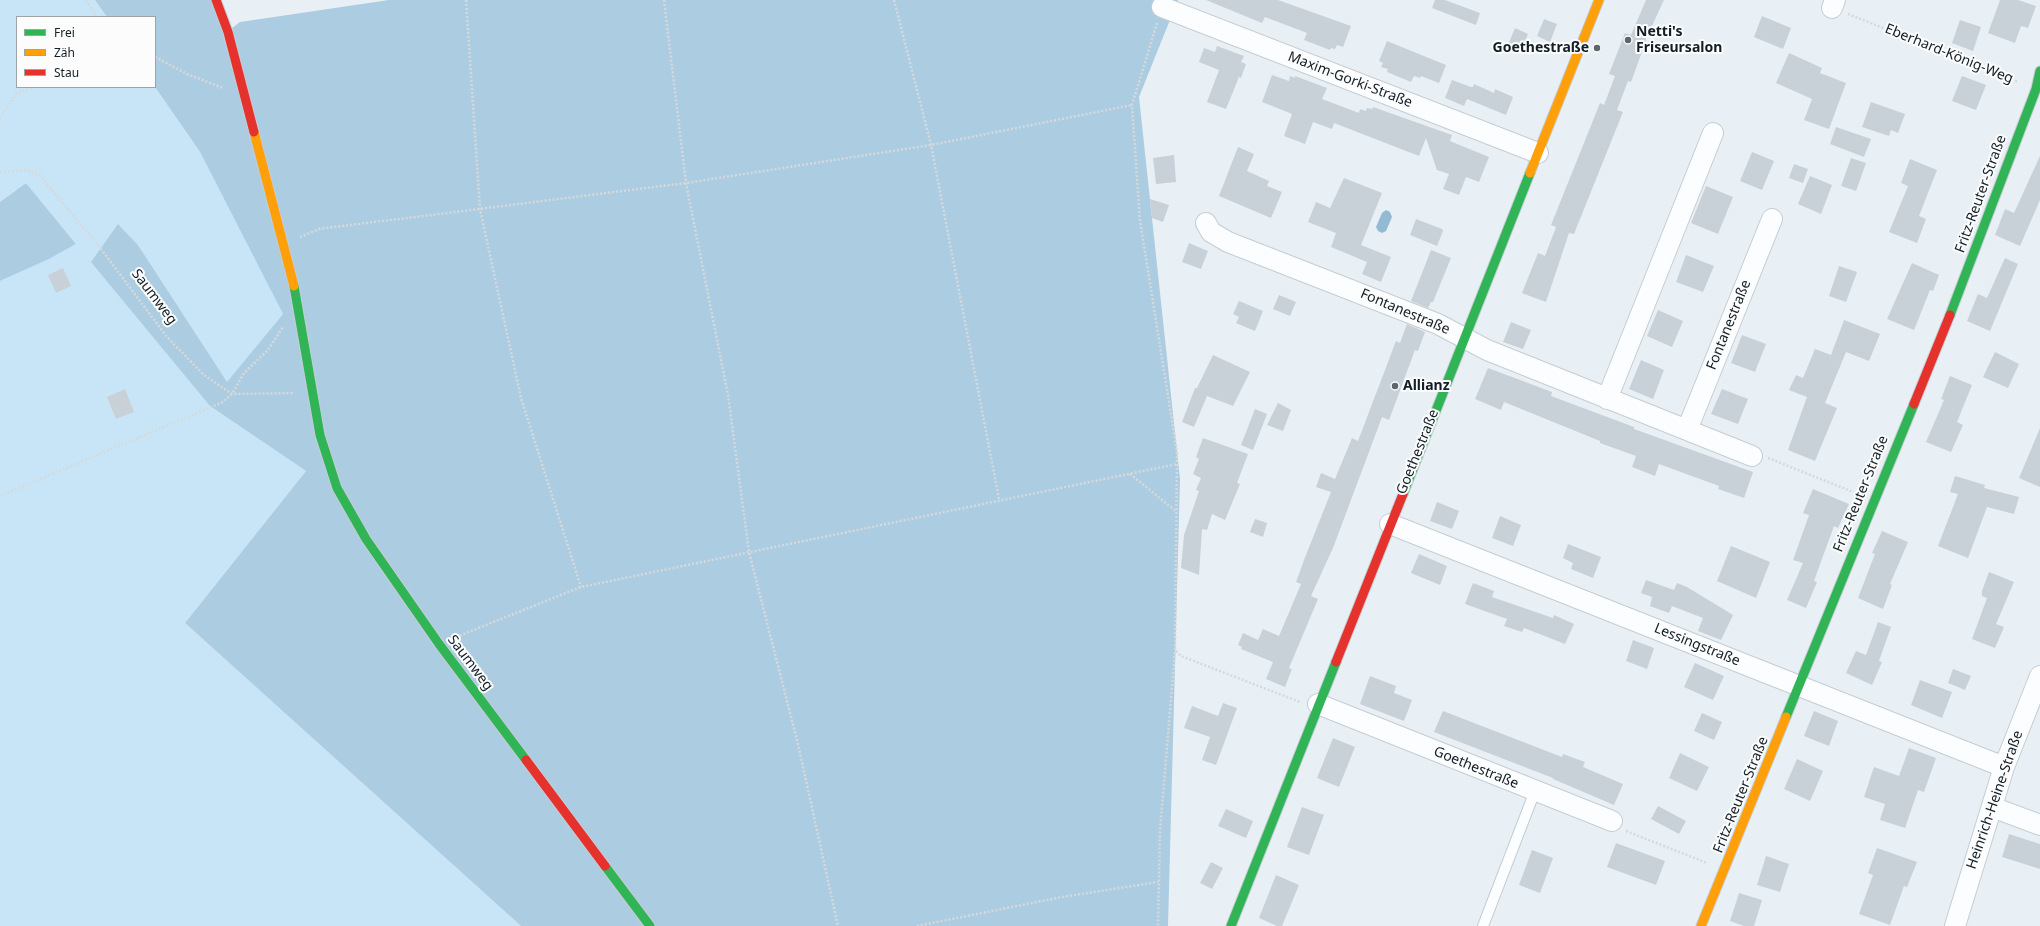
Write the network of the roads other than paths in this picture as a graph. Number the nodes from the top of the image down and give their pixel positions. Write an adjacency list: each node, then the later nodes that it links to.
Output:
1 (216, 0): 22 (street, Saumweg)
2 (1599, 0): 6 (street, Goethestraße)
3 (1162, 7): 6 (street, Maxim-Gorki-Straße)
4 (2040, 71): 15 (street, Fritz-Reuter-Straße)
5 (1713, 133): 10 (street)
6 (1538, 153): 9 (street, Goethestraße)
7 (1772, 219): 11 (street, Fontanestraße)
8 (1206, 223): 9 (street, Fontanestraße)
9 (1464, 338): 10 (street, Fontanestraße); 13 (street, Goethestraße)
10 (1607, 399): 11 (street, Fontanestraße)
11 (1687, 430): 12 (street, Fontanestraße)
12 (1752, 456)
13 (1390, 524): 15 (street, Lessingstraße); 16 (street, Goethestraße)
14 (2040, 676): 17 (street, Heinrich-Heine-Straße)
15 (1799, 686): 17 (street, Lessingstraße); 25 (street, Fritz-Reuter-Straße)
16 (1318, 704): 18 (street, Goethestraße); 23 (street, Goethestraße)
17 (2004, 767): 19 (street, Heinrich-Heine-Straße)
18 (1535, 791): 20 (street, Goethestraße); 24 (lane)
19 (1992, 807): 21 (street); 26 (street, Heinrich-Heine-Straße)
20 (1612, 821)
21 (2040, 825)
22 (650, 926)
23 (1231, 926)
24 (1483, 926)
25 (1701, 926)
26 (1955, 926)

